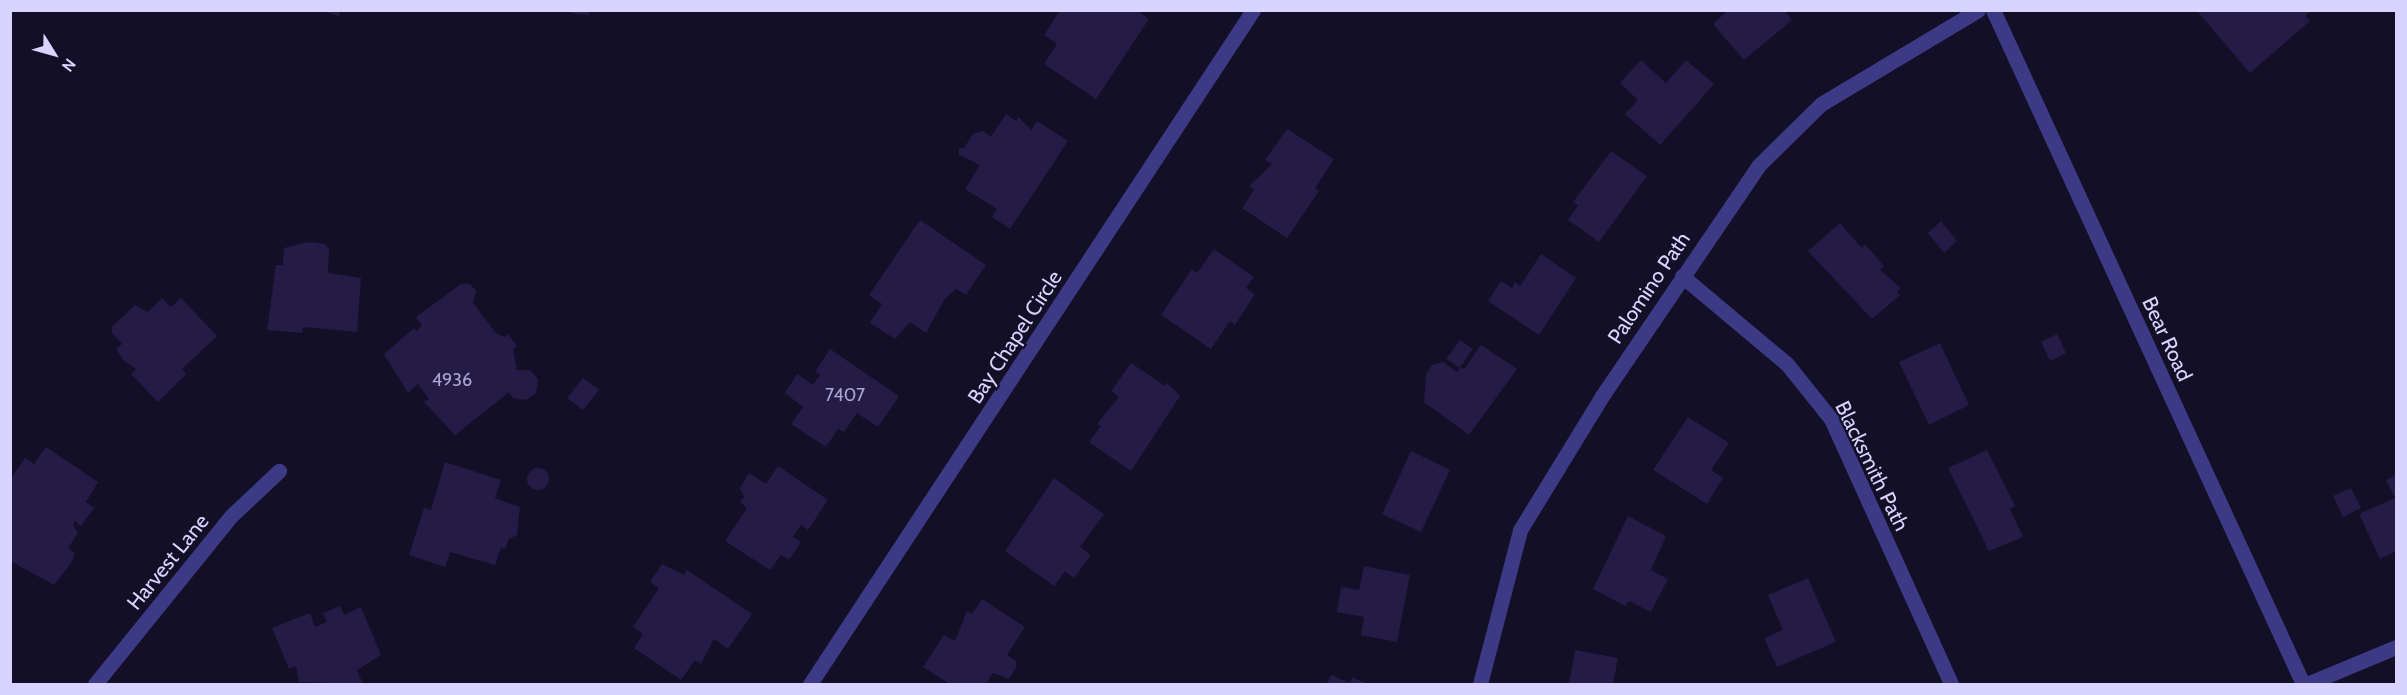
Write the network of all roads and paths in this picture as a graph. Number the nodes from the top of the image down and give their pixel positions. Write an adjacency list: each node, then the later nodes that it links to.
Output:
1 (1253, 10): 8 (street, Bay Chapel Circle)
2 (1978, 10): 4 (street, Palomino Path)
3 (1993, 10): 11 (street, Bear Road)
4 (1682, 276): 9 (street, Palomino Path); 10 (street, Blacksmith Path)
5 (279, 471): 7 (street, Harvest Lane)
6 (2397, 647): 12 (street)
7 (95, 684)
8 (810, 684)
9 (1480, 684)
10 (1951, 684)
11 (2303, 684)
12 (2307, 684)

